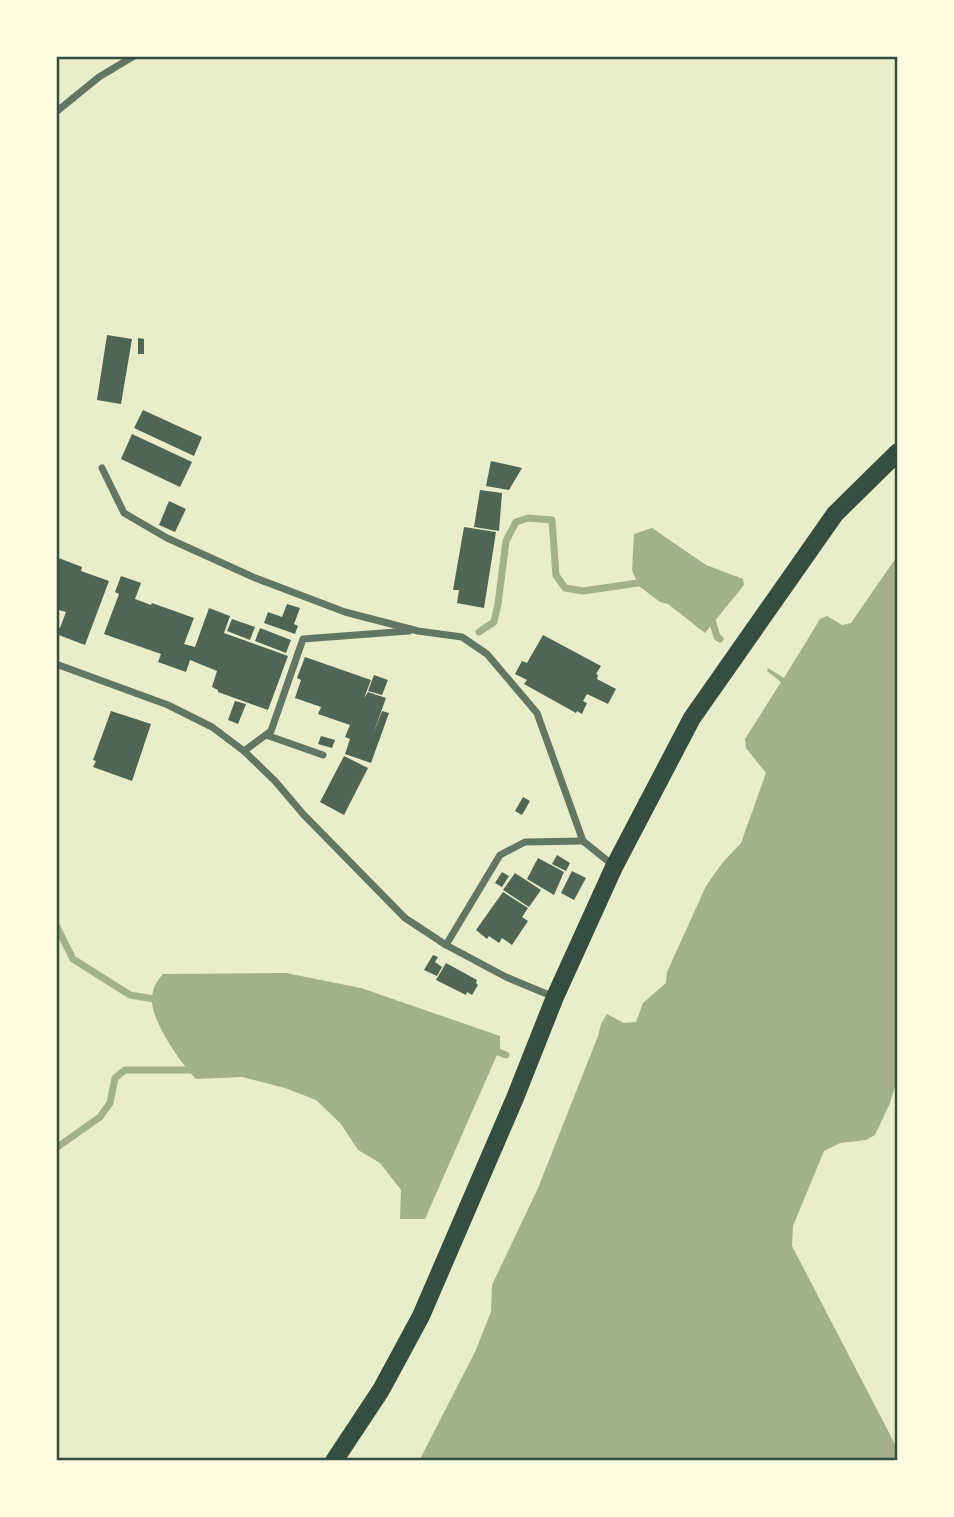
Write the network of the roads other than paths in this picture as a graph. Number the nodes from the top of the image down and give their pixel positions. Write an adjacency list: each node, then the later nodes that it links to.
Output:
1 (134, 56): 2 (street)
2 (56, 112)
3 (898, 452): 11 (main road)
4 (102, 468): 5 (street)
5 (418, 631): 7 (street); 10 (street)
6 (56, 664): 8 (street)
7 (266, 734): 8 (street); 9 (street)
8 (244, 751): 12 (street)
9 (323, 755)
10 (583, 841): 11 (street); 12 (street)
11 (614, 867): 13 (main road)
12 (446, 945): 13 (street)
13 (555, 998): 14 (main road)
14 (334, 1461)

